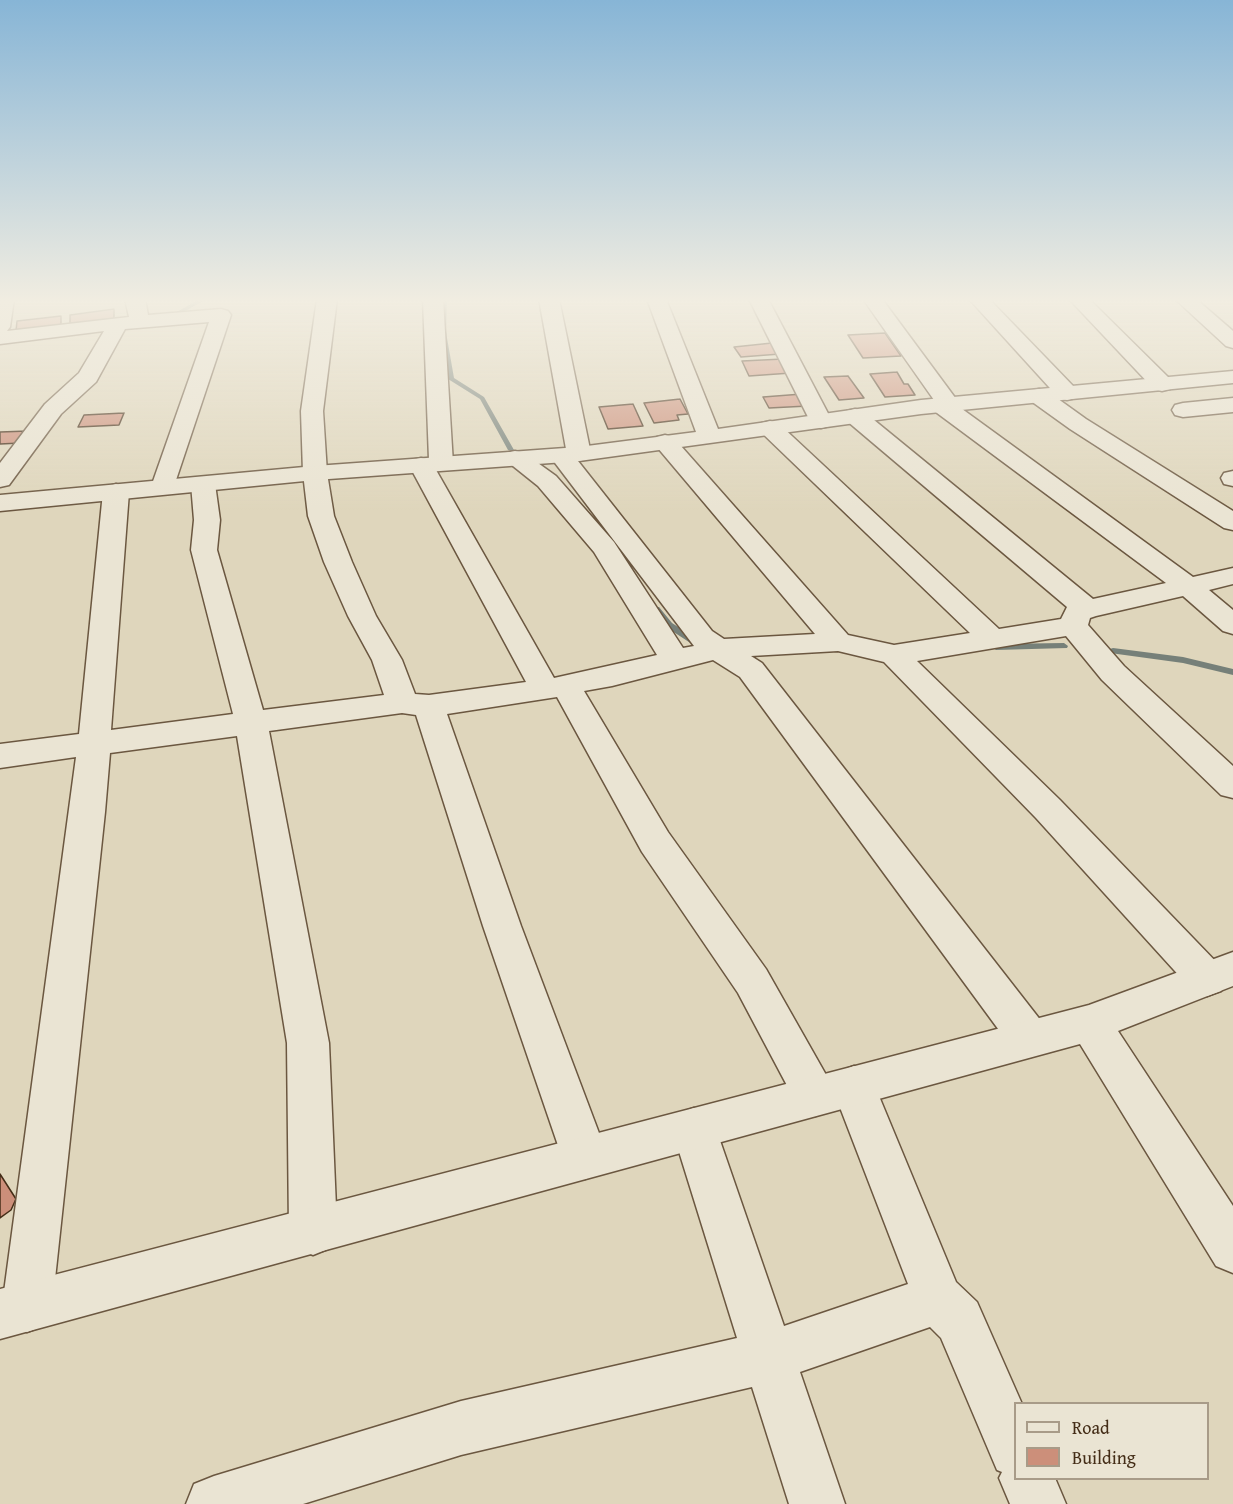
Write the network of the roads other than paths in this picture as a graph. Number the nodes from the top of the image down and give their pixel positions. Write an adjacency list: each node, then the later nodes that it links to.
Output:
1 (94, 369): 27 (street)
2 (204, 369): 29 (street)
3 (318, 369): 26 (street)
4 (432, 369): 25 (street)
5 (559, 369): 23 (street)
6 (684, 369): 21 (street)
7 (794, 369): 19 (street)
8 (920, 369): 15 (street)
9 (1044, 369): 13 (street)
10 (1147, 369): 12 (street)
11 (1233, 377): 12 (street)
12 (1162, 384): 13 (street)
13 (1067, 393): 14 (street)
14 (1039, 396): 15 (street); 32 (street)
15 (945, 405): 18 (street); 34 (street)
16 (1233, 405): 17 (street)
17 (1183, 410)
18 (855, 416): 19 (street); 35 (street)
19 (821, 421): 20 (street)
20 (770, 428): 21 (street); 37 (street)
21 (710, 436): 22 (street)
22 (665, 442): 23 (street); 38 (street)
23 (570, 454): 24 (street); 39 (street)
24 (515, 458): 25 (street); 39 (street)
25 (431, 465): 26 (street); 41 (street)
26 (315, 473): 28 (street); 42 (street)
27 (0, 480)
28 (203, 484): 29 (street); 43 (street)
29 (163, 487): 30 (street)
30 (116, 492): 31 (street); 44 (street)
31 (0, 503)
32 (1233, 522)
33 (1233, 576): 34 (street)
34 (1188, 586): 35 (street); 36 (street)
35 (1080, 618): 37 (street); 46 (street)
36 (1233, 625)
37 (992, 638): 40 (street)
38 (838, 642): 39 (street); 40 (street)
39 (709, 656): 41 (street); 49 (street)
40 (902, 664): 47 (street)
41 (555, 688): 42 (street); 50 (street)
42 (415, 704): 43 (street); 52 (street)
43 (250, 723): 44 (street); 53 (street)
44 (95, 744): 45 (street); 56 (street)
45 (0, 756)
46 (1233, 786)
47 (1220, 974): 48 (street)
48 (1089, 1023): 49 (street); 54 (street)
49 (1030, 1039): 50 (street)
50 (834, 1091): 51 (street); 55 (street)
51 (694, 1129): 52 (street); 57 (street)
52 (585, 1157): 53 (street)
53 (313, 1231): 56 (street)
54 (1233, 1250)
55 (938, 1299): 57 (street); 58 (street)
56 (14, 1310)
57 (769, 1357): 60 (street); 61 (street)
58 (1014, 1446)
59 (1027, 1480): 62 (street)
60 (214, 1504)
61 (817, 1504)
62 (1038, 1504)

